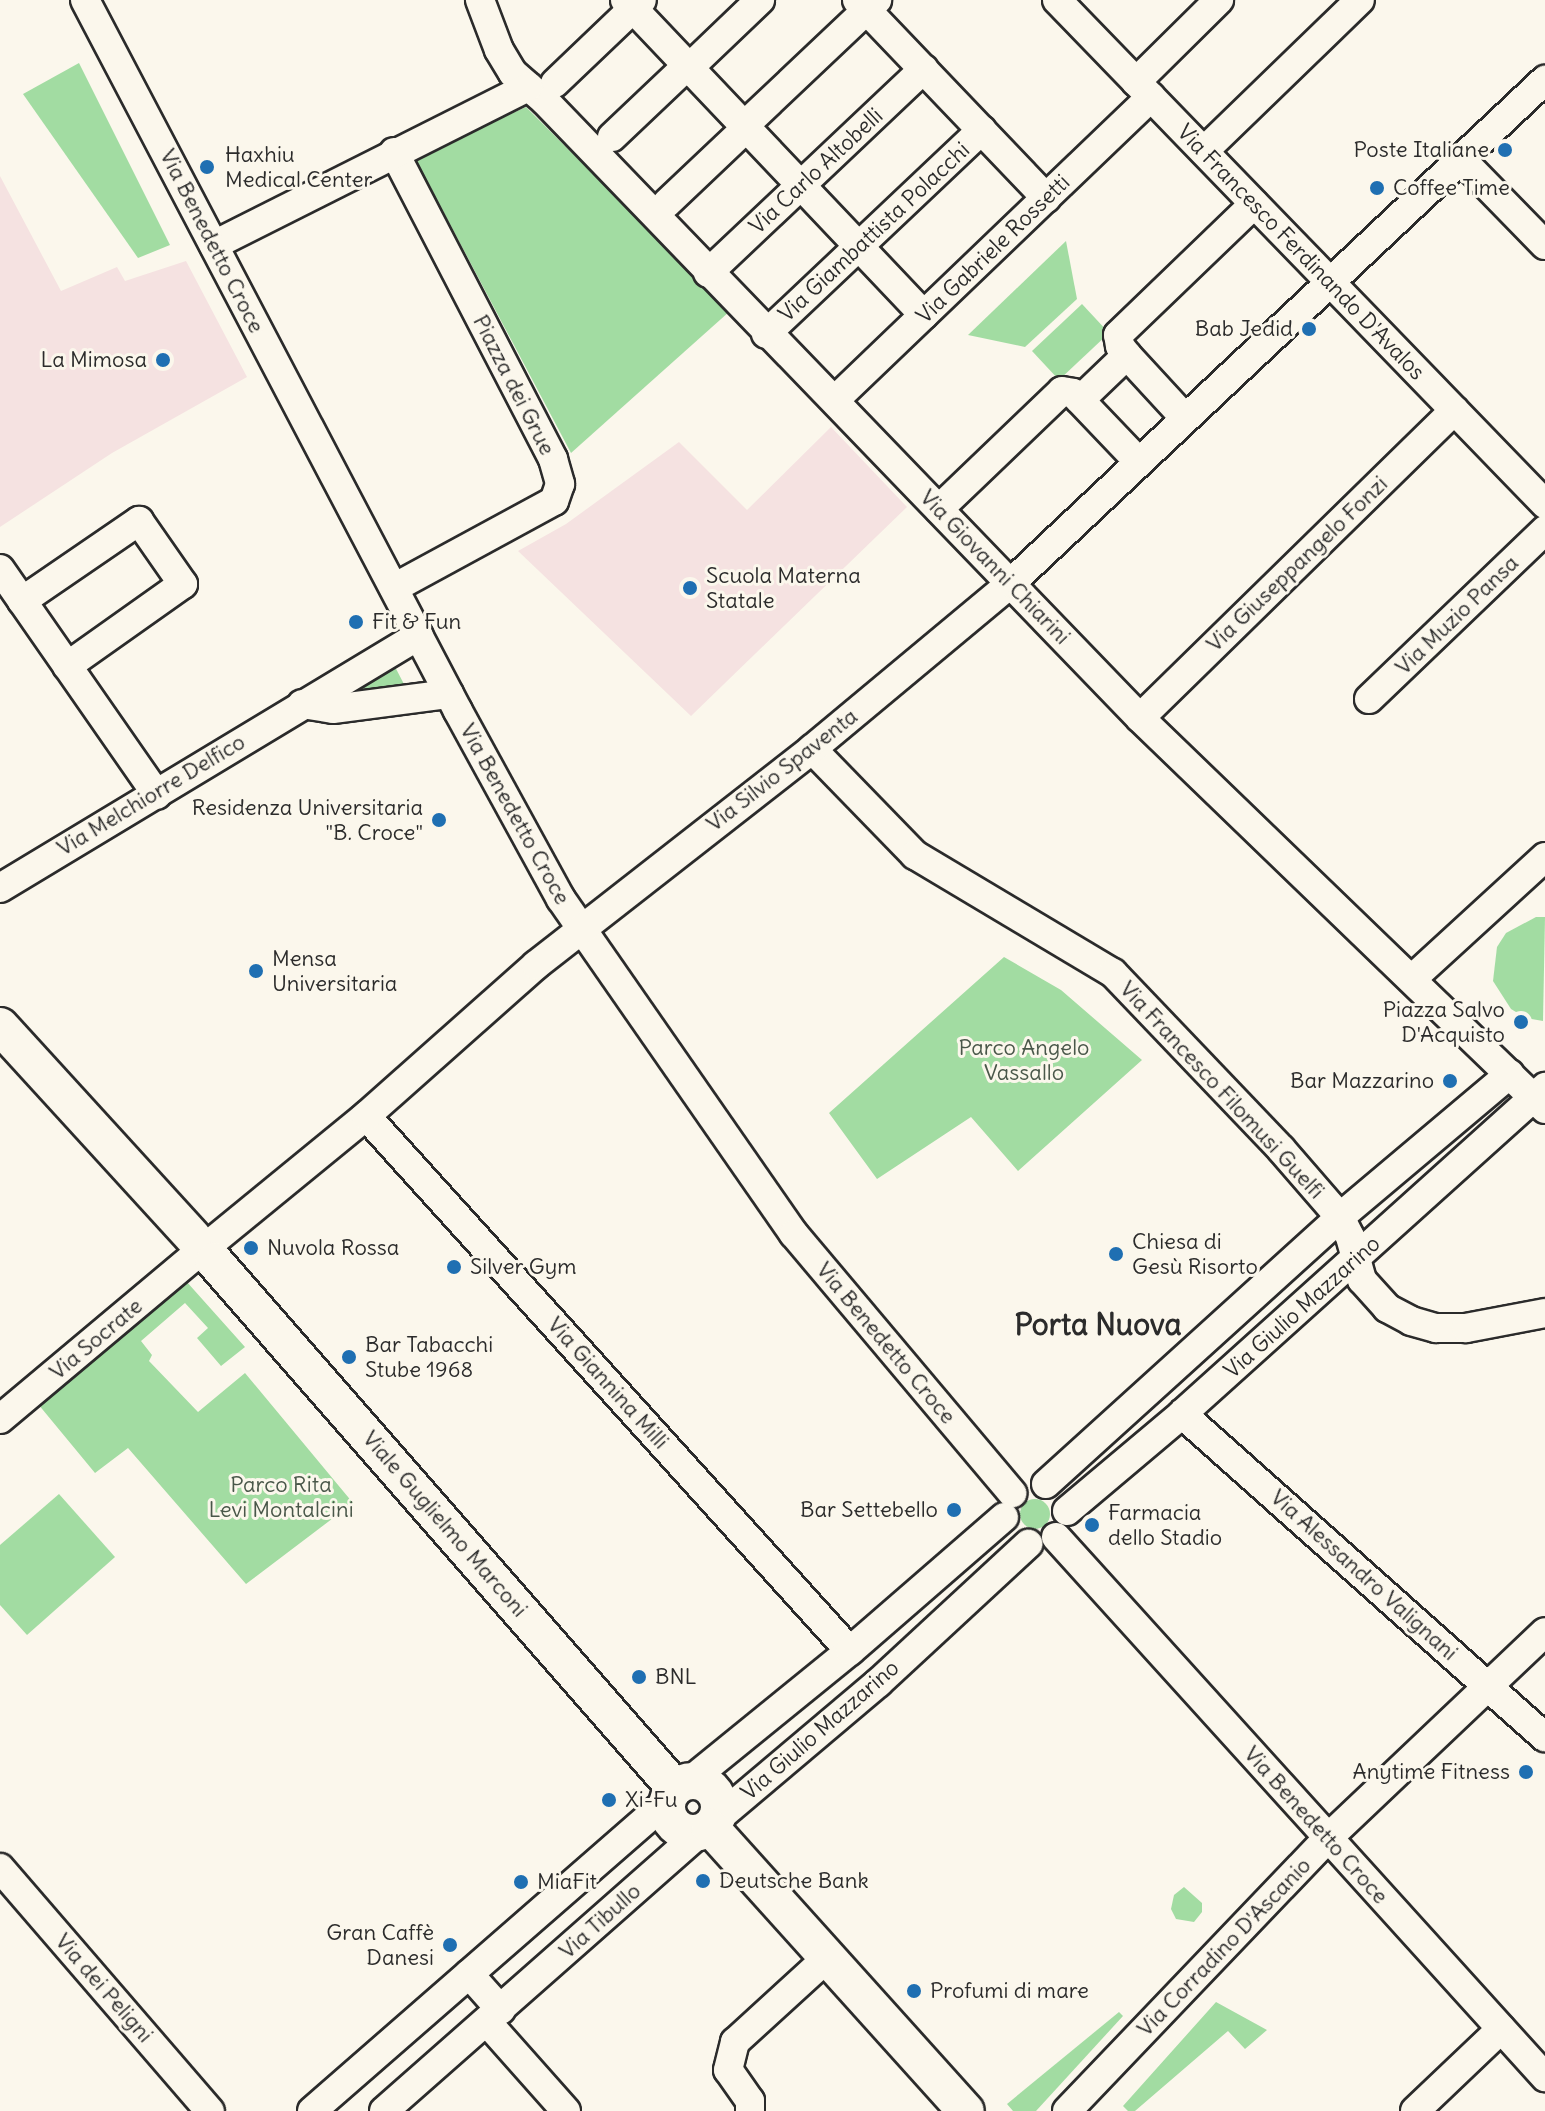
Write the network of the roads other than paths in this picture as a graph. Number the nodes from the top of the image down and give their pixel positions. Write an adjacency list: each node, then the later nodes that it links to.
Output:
1 (85, 0): 11 (street, Via Benedetto Croce)
2 (107, 0): 11 (street, Via Benedetto Croce)
3 (480, 0): 14 (street, Via Giovanni Chiarini)
4 (760, 0): 10 (street)
5 (1057, 0): 15 (street, Via Francesco Ferdinando D'Avalos)
6 (1219, 0): 15 (street, Via Gabriele Rossetti)
7 (1360, 0): 19 (street)
8 (633, 3): 10 (street); 14 (street)
9 (867, 3): 12 (street); 16 (street)
10 (689, 66): 16 (street); 18 (street)
11 (122, 67): 26 (street, Via Benedetto Croce)
12 (924, 69): 17 (street); 22 (street, Via Carlo Altobelli)
13 (1545, 80): 21 (street, Via Silvio Spaventa)
14 (541, 85): 20 (street); 29 (street, Via Giovanni Chiarini)
15 (1144, 90): 19 (street, Via Francesco Ferdinando D'Avalos); 23 (street, Via Gabriele Rossetti)
16 (746, 126): 22 (street); 24 (street)
17 (982, 130): 23 (street); 28 (street, Via Giambattista Polacchi)
18 (612, 137)
19 (1204, 151): 25 (street, Via Francesco Ferdinando D'Avalos)
20 (394, 152): 26 (street); 44 (street, Piazza dei Grue)
21 (1461, 159): 27 (street); 30 (street, Via Silvio Spaventa)
22 (802, 185): 28 (street); 29 (street, Via Carlo Altobelli)
23 (1046, 198): 31 (street, Via Gabriele Rossetti)
24 (667, 203)
25 (1254, 204): 30 (street, Via Francesco Ferdinando D'Avalos); 33 (street)
26 (214, 245): 44 (street, Via Benedetto Croce)
27 (1545, 245)
28 (859, 246): 31 (street); 32 (street, Via Giambattista Polacchi)
29 (708, 273): 32 (street, Via Giovanni Chiarini)
30 (1329, 282): 36 (street, Via Francesco Ferdinando D'Avalos); 37 (street, Via Silvio Spaventa)
31 (924, 315): 34 (street, Via Gabriele Rossetti)
32 (766, 334): 34 (street, Via Giovanni Chiarini)
33 (1127, 355): 35 (street); 37 (street)
34 (835, 400): 40 (street, Via Giovanni Chiarini)
35 (1080, 400): 38 (street); 40 (street)
36 (1454, 410): 39 (street, Via Francesco Ferdinando D'Avalos); 51 (street, Via Giuseppangelo Fonzi)
37 (1184, 417): 38 (street, Via Silvio Spaventa)
38 (1137, 460): 43 (street, Via Silvio Spaventa)
39 (1545, 504)
40 (939, 509): 43 (street, Via Giovanni Chiarini)
41 (1545, 530): 49 (street, Via Muzio Pansa)
42 (0, 569): 45 (street)
43 (1011, 583): 51 (street, Via Giovanni Chiarini); 52 (street, Via Silvio Spaventa)
44 (394, 588): 46 (street, Via Benedetto Croce)
45 (22, 601): 47 (street); 47 (street)
46 (419, 635): 48 (street, Via Benedetto Croce); 50 (street, Via Melchiorre Delfico)
47 (67, 666): 53 (street)
48 (449, 694): 50 (street); 56 (street, Via Benedetto Croce)
49 (1369, 699)
50 (291, 710): 53 (street, Via Melchiorre Delfico)
51 (1140, 718): 57 (street, Via Giovanni Chiarini)
52 (812, 749): 56 (street, Via Silvio Spaventa); 62 (street, Via Francesco Filomusi Guelfi)
53 (157, 795): 55 (street, Via Melchiorre Delfico)
54 (1545, 857): 57 (street)
55 (0, 888)
56 (581, 929): 61 (street, Via Silvio Spaventa); 69 (street, Via Benedetto Croce)
57 (1413, 978): 59 (street, Via Giovanni Chiarini)
58 (0, 1026): 63 (main road, Viale Guglielmo Marconi)
59 (1510, 1074): 60 (street, Via Giovanni Chiarini); 62 (street, Via Giulio Mazzarino)
60 (1541, 1098): 64 (street, Via Giulio Mazzarino)
61 (366, 1116): 63 (street, Via Silvio Spaventa); 74 (street, Via Giannina Milli)
62 (1340, 1217): 64 (street, Via Francesco Filomusi Guelfi); 68 (street, Via Giulio Mazzarino)
63 (204, 1249): 67 (street, Via Socrate); 77 (main road, Viale Guglielmo Marconi)
64 (1356, 1259): 65 (street, Via Francesco Filomusi Guelfi); 66 (street, Via Giulio Mazzarino)
65 (1545, 1313)
66 (1182, 1414): 70 (street, Via Giulio Mazzarino); 75 (street, Via Alessandro Valignani)
67 (0, 1419)
68 (1046, 1484): 69 (street); 70 (street)
69 (1008, 1505): 72 (street); 74 (street, Via Giulio Mazzarino)
70 (1067, 1511): 71 (street)
71 (1056, 1537): 72 (street); 79 (street, Via Benedetto Croce)
72 (1028, 1544): 78 (street, Via Giulio Mazzarino)
73 (1545, 1632): 75 (street, Via Corradino D'Ascanio)
74 (850, 1651): 77 (street, Via Giulio Mazzarino)
75 (1489, 1686): 76 (street, Via Alessandro Valignani); 79 (street, Via Corradino D'Ascanio)
76 (1545, 1737)
77 (678, 1790): 78 (main road, Viale Guglielmo Marconi); 82 (street, Via Tibullo)
78 (709, 1826): 81 (main road); 83 (street, Via Tibullo)
79 (1328, 1838): 84 (street, Via Benedetto Croce); 92 (street, Via Corradino D'Ascanio)
80 (0, 1868): 86 (street, Via dei Peligni)
81 (827, 1958): 90 (street); 91 (main road)
82 (469, 1974): 83 (street); 87 (street, Via Tibullo)
83 (494, 2016): 88 (street, Via Tibullo); 89 (street)
84 (1501, 2029): 85 (street, Via Benedetto Croce); 93 (street)
85 (1545, 2077)
86 (207, 2110)
87 (312, 2111)
88 (384, 2111)
89 (566, 2111)
90 (750, 2111)
91 (966, 2111)
92 (1067, 2111)
93 (1415, 2111)

